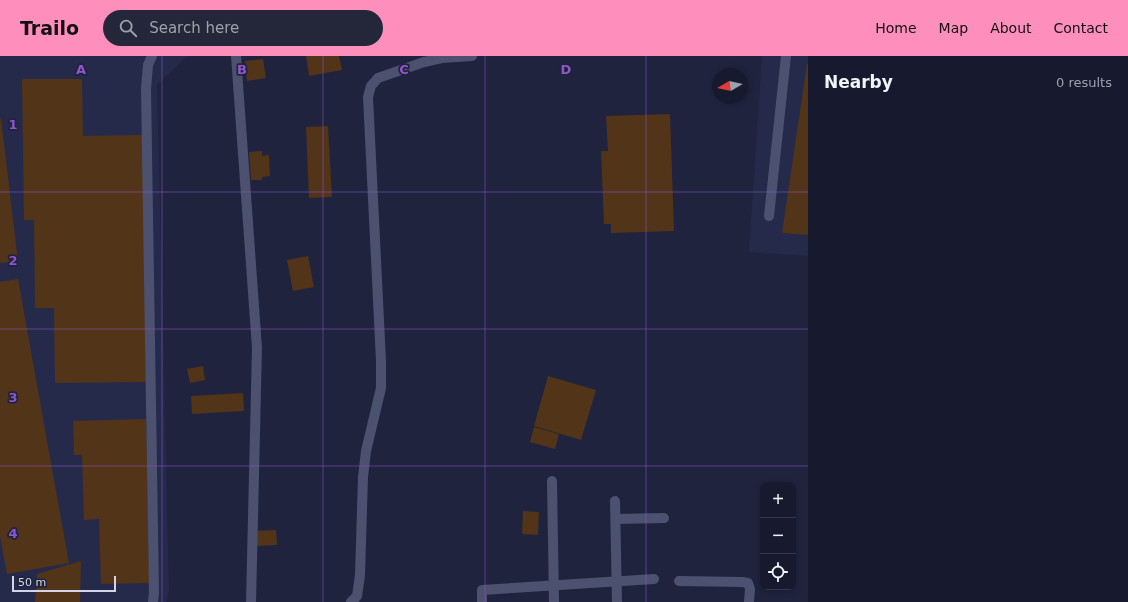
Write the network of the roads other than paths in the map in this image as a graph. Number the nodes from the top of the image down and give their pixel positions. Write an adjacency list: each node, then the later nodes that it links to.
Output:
1 (152, 56): 14 (street)
2 (236, 56): 15 (street)
3 (472, 56): 16 (street)
4 (786, 56): 5 (street)
5 (769, 216)
6 (552, 481): 13 (street)
7 (615, 501): 9 (street)
8 (664, 518): 9 (street)
9 (616, 519): 11 (street)
10 (654, 579): 11 (street)
11 (617, 581): 13 (street); 19 (street)
12 (679, 581): 20 (street)
13 (554, 585): 17 (street); 18 (street)
14 (153, 602)
15 (251, 602)
16 (351, 602)
17 (482, 602)
18 (554, 602)
19 (617, 602)
20 (749, 602)

